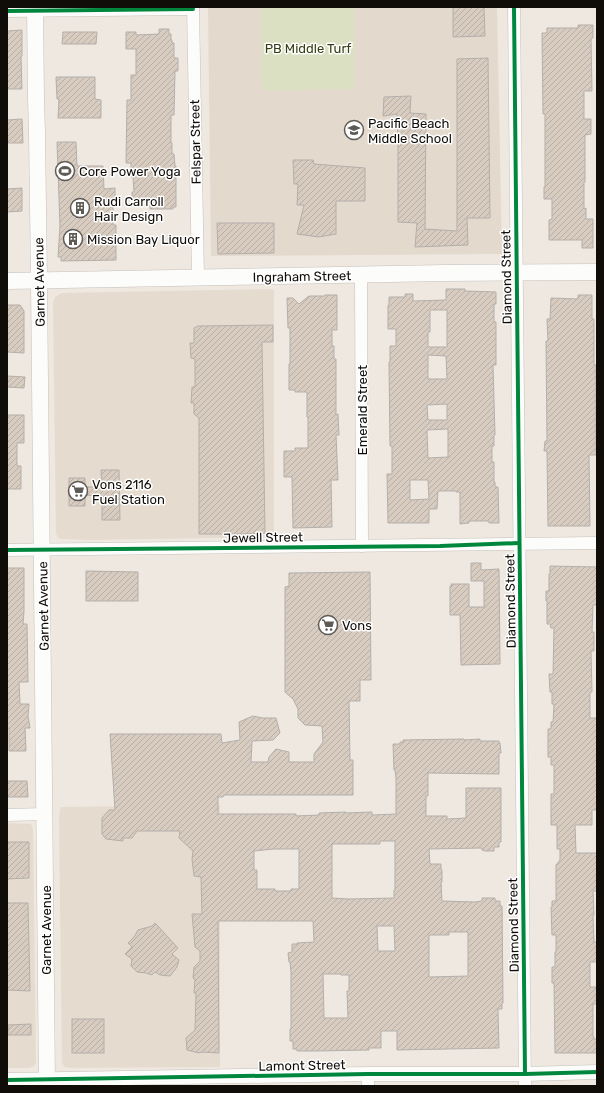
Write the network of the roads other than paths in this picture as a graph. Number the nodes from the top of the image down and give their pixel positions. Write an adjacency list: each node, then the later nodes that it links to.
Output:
1 (514, 7): 5 (street, Diamond Street)
2 (193, 8): 3 (street); 8 (street, Felspar Street)
3 (35, 9): 4 (street); 9 (main road, Garnet Avenue)
4 (7, 11)
5 (516, 272): 6 (main road, Ingraham Street); 7 (main road, Ingraham Street); 11 (street, Diamond Street)
6 (597, 272)
7 (361, 275): 8 (main road, Ingraham Street); 13 (street, Emerald Street)
8 (198, 277): 9 (main road, Ingraham Street)
9 (39, 280): 10 (main road, Ingraham Street); 15 (main road, Garnet Avenue)
10 (7, 281)
11 (519, 543): 12 (street, Jewell Street); 13 (street, Jewell Street); 21 (street, Diamond Street)
12 (597, 543)
13 (362, 546): 15 (street, Jewell Street)
14 (7, 550): 15 (street, Jewell Street)
15 (42, 550): 16 (main road, Garnet Avenue)
16 (45, 814): 17 (street); 23 (main road, Garnet Avenue)
17 (7, 815)
18 (597, 1072): 21 (street, Lamont Street)
19 (7, 1080): 23 (street, Lamont Street)
20 (368, 1080): 21 (street, Lamont Street); 22 (street, Lamont Street)
21 (525, 1080)
22 (206, 1081): 23 (street, Lamont Street)
23 (47, 1083)

